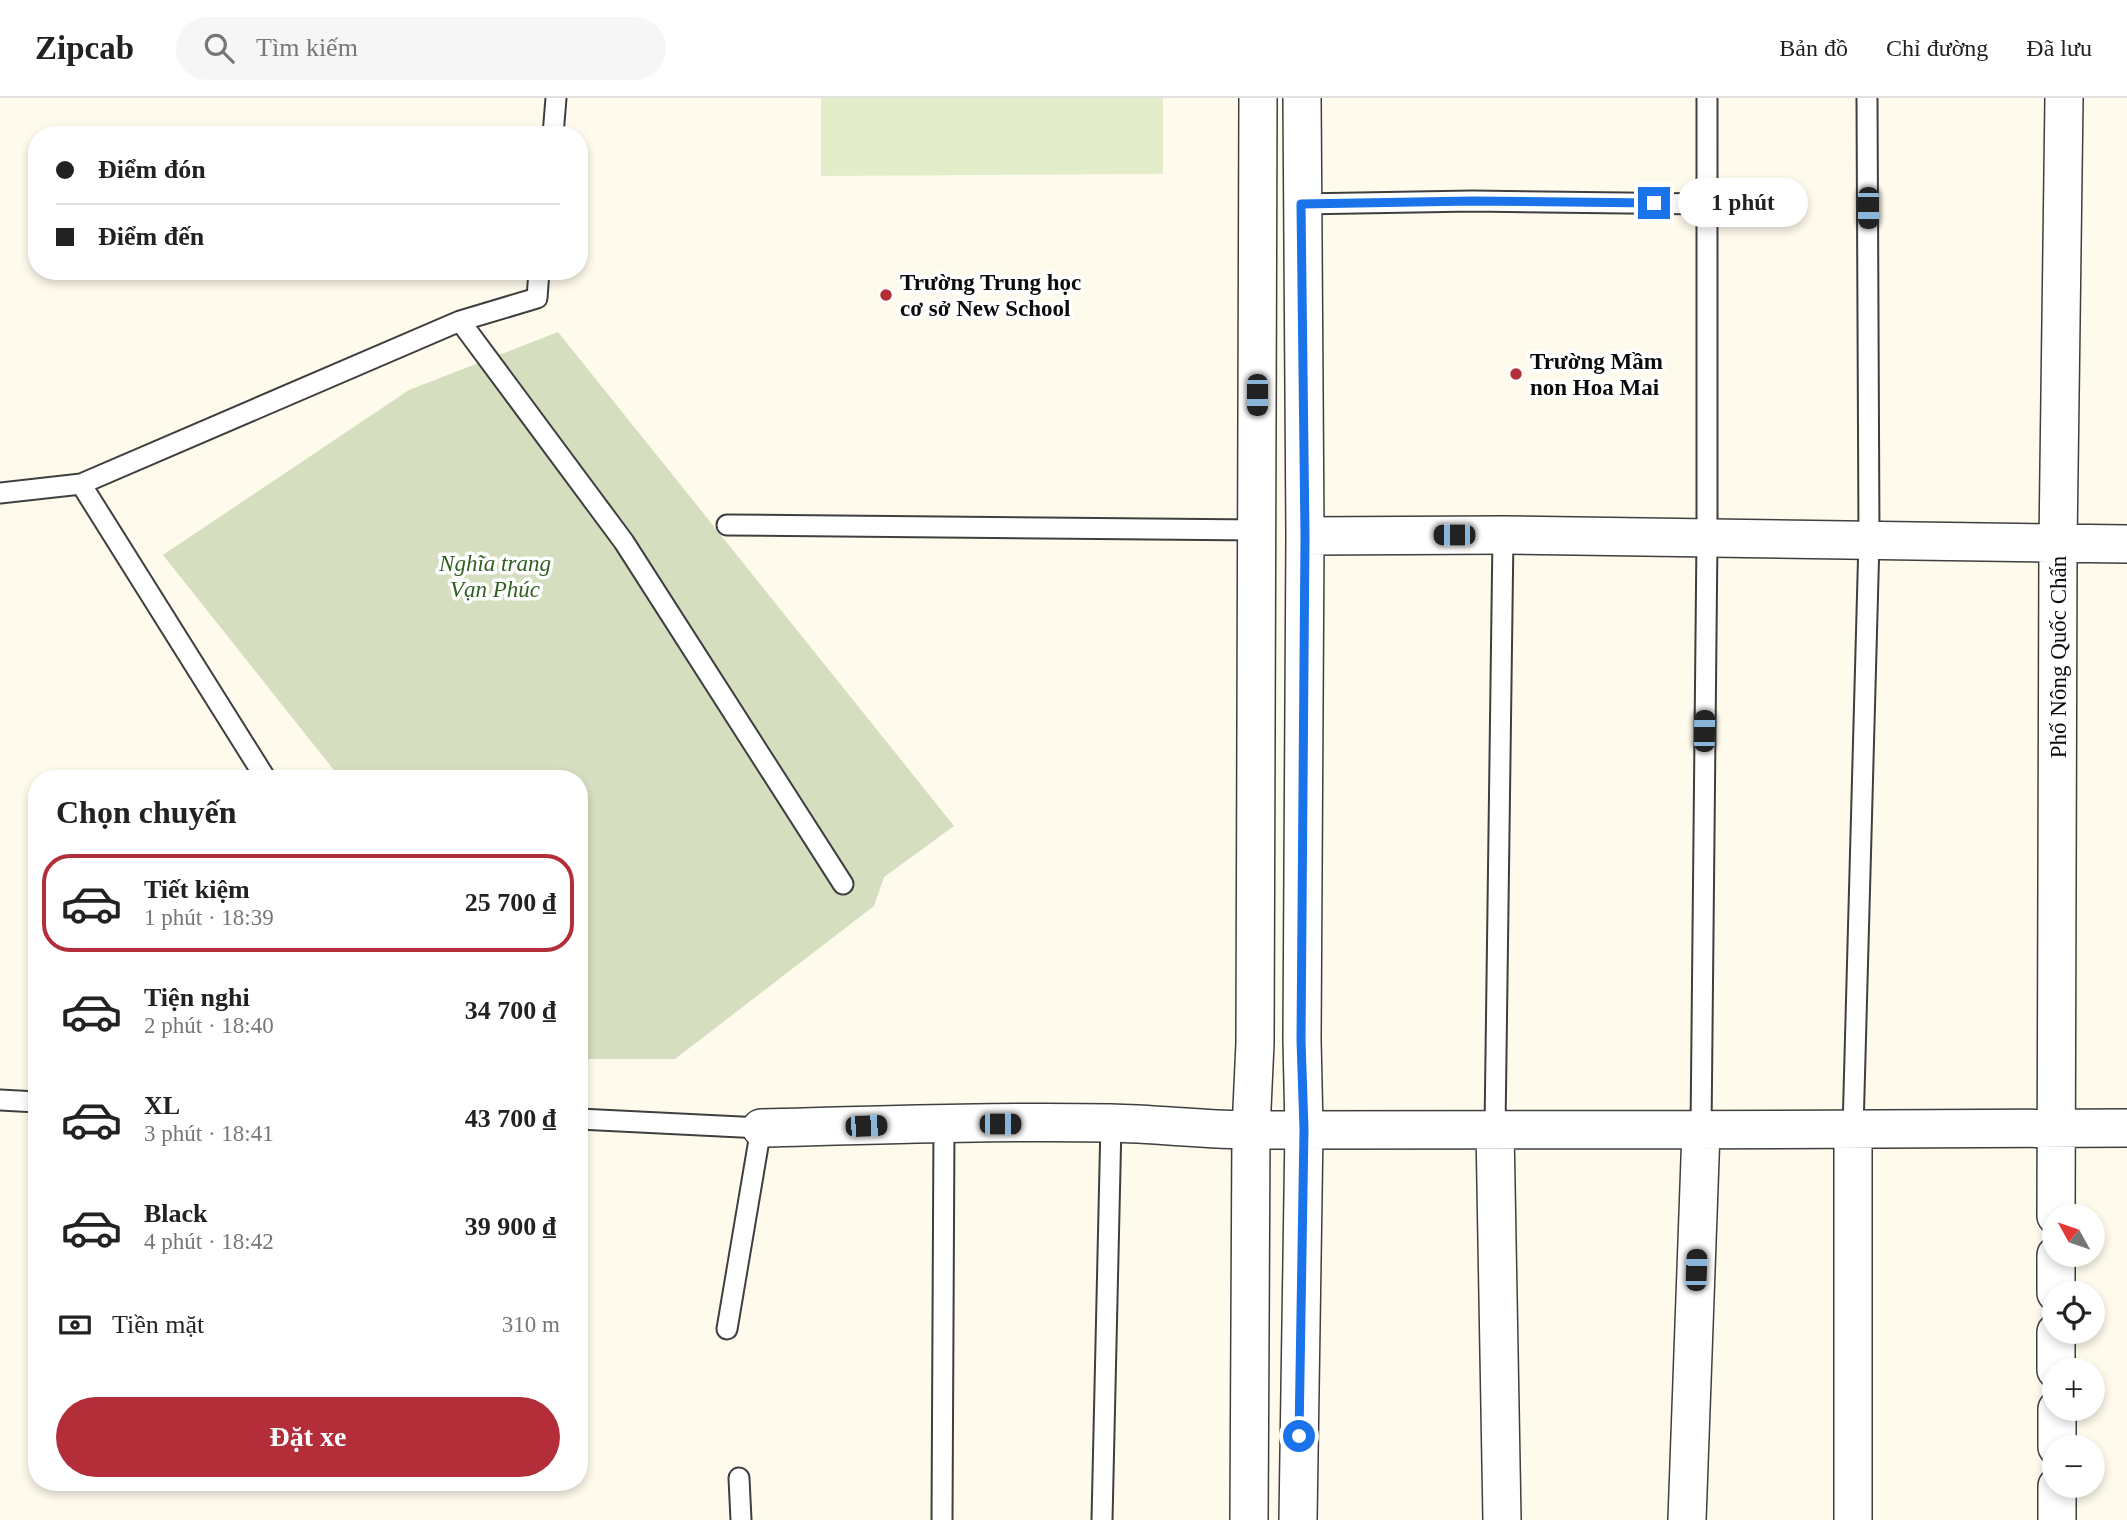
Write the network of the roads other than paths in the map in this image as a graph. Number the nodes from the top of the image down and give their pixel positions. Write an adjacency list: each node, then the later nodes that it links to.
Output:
1 (556, 98): 7 (lane)
2 (1258, 98): 15 (street)
3 (1302, 98): 8 (street)
4 (1707, 98): 9 (lane)
5 (1867, 98): 19 (lane)
6 (2064, 98): 20 (street, Phố Nông Quốc Chấn)
7 (554, 126)
8 (1301, 204): 9 (lane); 17 (street)
9 (1706, 204): 18 (lane)
10 (538, 280): 11 (lane)
11 (460, 321): 12 (lane); 23 (lane)
12 (81, 484): 13 (lane); 22 (lane)
13 (0, 493)
14 (727, 526): 15 (lane)
15 (1257, 530): 34 (street)
16 (1503, 535): 17 (street); 18 (street); 33 (lane)
17 (1305, 536): 32 (street)
18 (1707, 538): 19 (street); 36 (lane)
19 (1869, 540): 20 (street); 35 (lane)
20 (2058, 544): 21 (street); 30 (street, Phố Nông Quốc Chấn)
21 (2127, 544)
22 (260, 770)
23 (843, 884)
24 (0, 1100): 25 (lane)
25 (28, 1102)
26 (588, 1119): 29 (lane)
27 (1111, 1123): 28 (street); 34 (street); 43 (lane)
28 (944, 1124): 29 (street); 42 (lane)
29 (761, 1128): 38 (lane)
30 (2056, 1128): 31 (street); 35 (street); 37 (street, Phố Nông Quốc Chấn)
31 (2127, 1128)
32 (1304, 1129): 33 (street); 34 (street); 45 (street)
33 (1495, 1129): 36 (street); 46 (street)
34 (1251, 1130): 44 (street)
35 (1853, 1130): 36 (street); 48 (street)
36 (1701, 1131): 47 (street)
37 (2056, 1204)
38 (727, 1329)
39 (739, 1478): 41 (lane)
40 (2057, 1498): 49 (street)
41 (741, 1520)
42 (942, 1520)
43 (1102, 1520)
44 (1249, 1520)
45 (1298, 1520)
46 (1502, 1520)
47 (1687, 1520)
48 (1853, 1520)
49 (2057, 1520)

